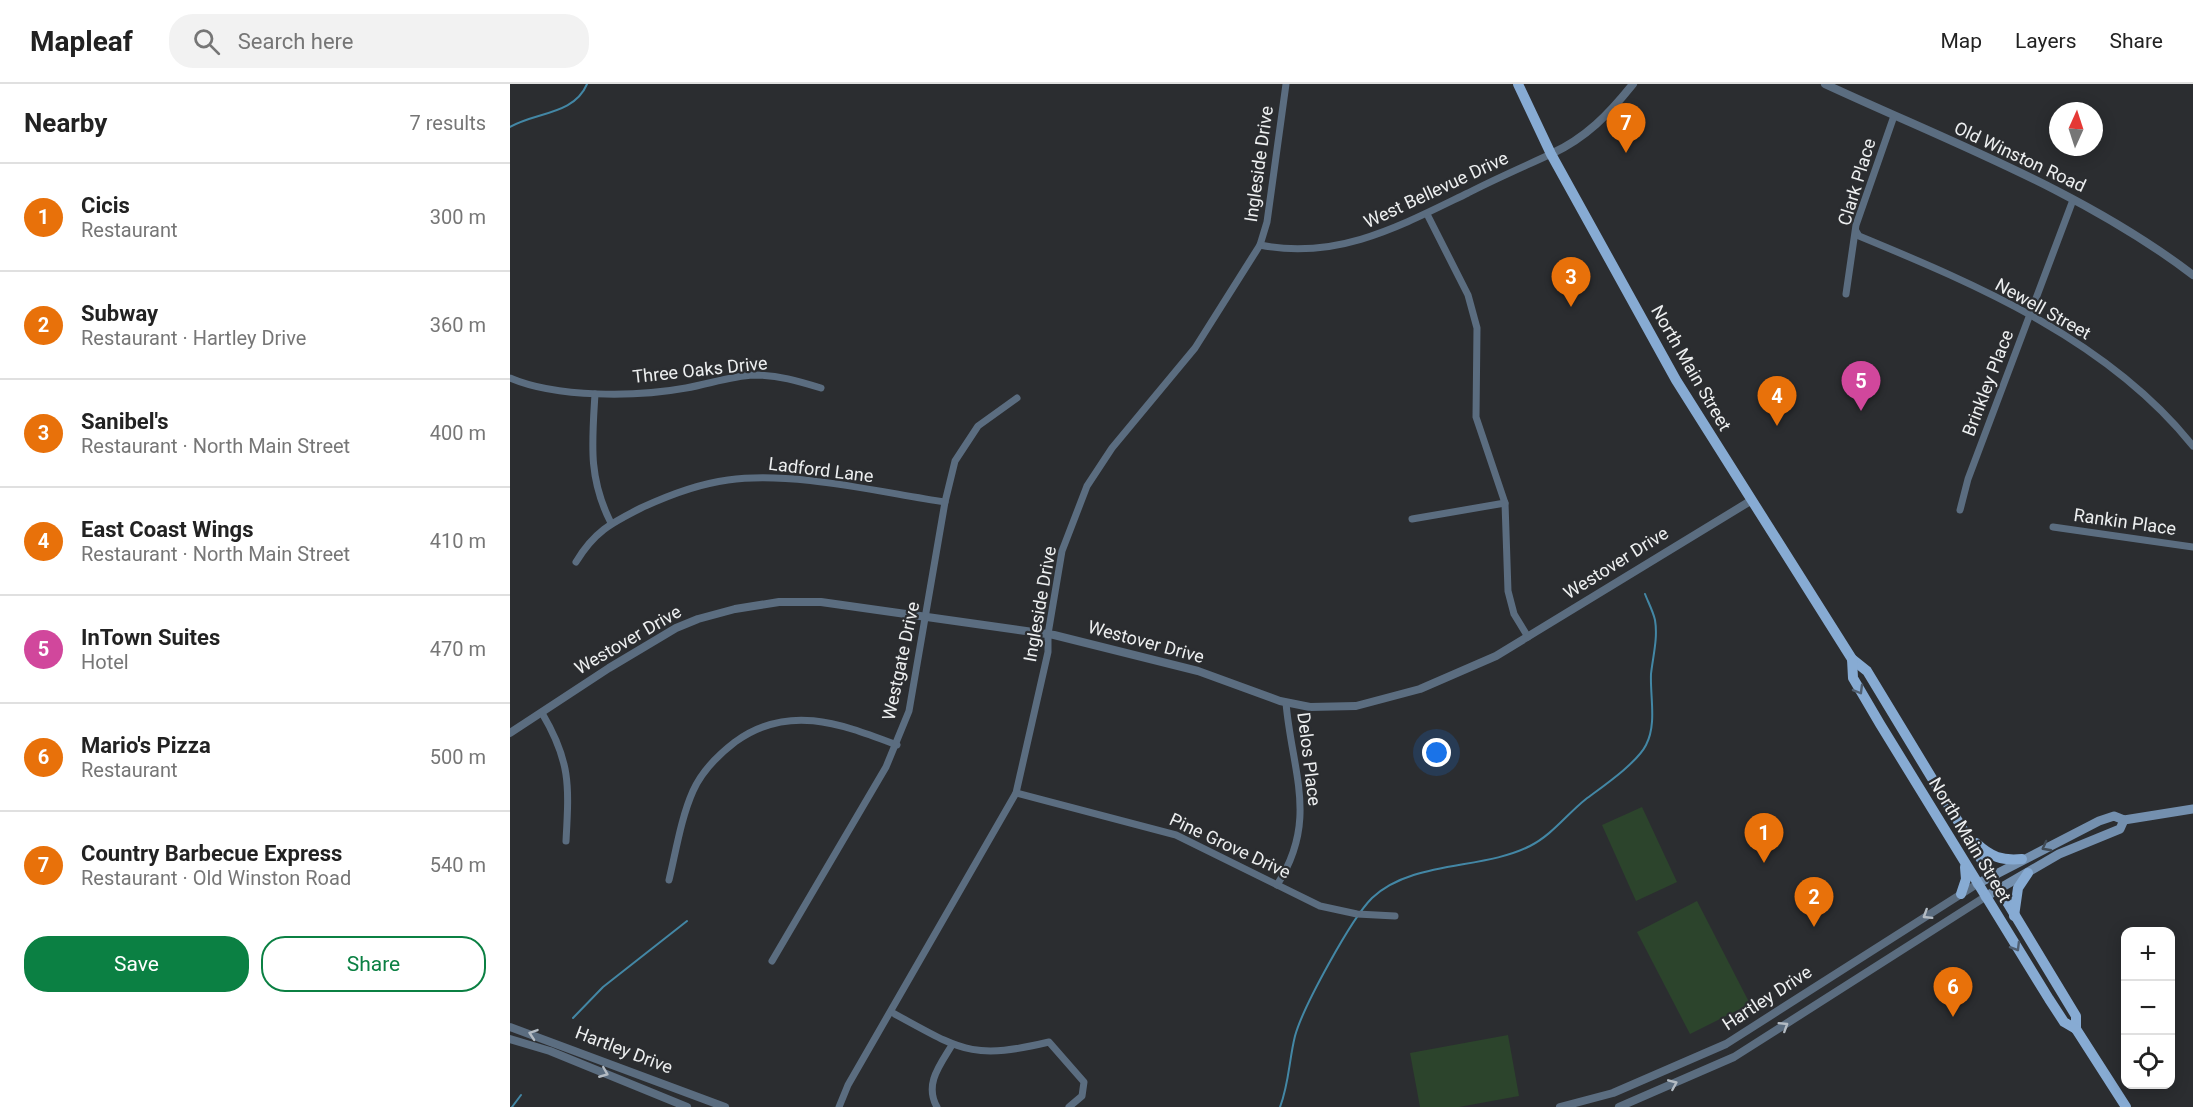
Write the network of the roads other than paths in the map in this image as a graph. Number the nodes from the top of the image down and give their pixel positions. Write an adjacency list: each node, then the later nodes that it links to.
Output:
1 (1286, 84): 10 (street, Ingleside Drive)
2 (1518, 84): 6 (main road, North Main Street)
3 (1633, 84): 6 (street)
4 (1825, 84): 5 (street, Old Winston Road)
5 (1894, 116): 7 (street, Old Winston Road); 9 (street, Clark Place)
6 (1551, 153): 8 (street, West Bellevue Drive); 19 (main road, North Main Street)
7 (2073, 200): 11 (street, Old Winston Road); 13 (street, Brinkley Place)
8 (1427, 214): 10 (street, West Bellevue Drive); 21 (street)
9 (1856, 231): 12 (street, Clark Place); 13 (street, Newell Street)
10 (1260, 245): 29 (street, Ingleside Drive)
11 (2193, 274)
12 (1846, 294)
13 (2030, 315): 18 (street, Newell Street); 22 (street, Brinkley Place)
14 (510, 378): 16 (street, Three Oaks Drive)
15 (821, 388): 16 (street, Three Oaks Drive)
16 (596, 394): 24 (street)
17 (1017, 398): 20 (street, Westgate Drive)
18 (2193, 446)
19 (1752, 500): 30 (street, Westover Drive); 31 (main road, North Main Street)
20 (945, 501): 24 (street, Ladford Lane); 28 (street, Westgate Drive)
21 (1505, 503): 23 (street); 30 (street)
22 (1960, 510)
23 (1412, 519)
24 (611, 523): 27 (street, Ladford Lane)
25 (2053, 527): 26 (street, Rankin Place)
26 (2193, 547)
27 (576, 562)
28 (927, 617): 29 (street, Westover Drive); 33 (street, Westover Drive); 35 (street, Westgate Drive)
29 (1048, 634): 32 (street, Westover Drive); 36 (street, Ingleside Drive)
30 (1527, 637): 32 (street, Westover Drive)
31 (1852, 659): 39 (main road, North Main Street); 42 (main road, North Main Street, one-way to 42)
32 (1286, 703): 47 (street, Delos Place)
33 (542, 712): 34 (street, Westover Drive); 40 (street)
34 (510, 732)
35 (897, 745): 45 (street); 53 (street, Westgate Drive)
36 (1016, 793): 47 (street, Pine Grove Drive); 56 (street, Ingleside Drive)
37 (2193, 809): 38 (main road)
38 (2124, 820): 41 (main road, one-way to 41); 43 (main road)
39 (1969, 837): 41 (main road); 44 (main road, North Main Street)
40 (566, 841)
41 (2022, 859): 44 (main road)
42 (1965, 864): 46 (main road, North Main Street); 49 (main road)
43 (2028, 873): 48 (main road); 52 (main road)
44 (1992, 876): 46 (main road); 48 (main road, North Main Street)
45 (669, 880)
46 (1977, 884): 49 (street, Hartley Drive); 50 (main road, North Main Street)
47 (1277, 885): 51 (street, Pine Grove Drive)
48 (1999, 889): 50 (main road); 52 (main road, North Main Street)
49 (1961, 894): 66 (street, Hartley Drive, one-way to 66)
50 (1985, 897): 54 (main road, North Main Street, one-way to 54); 67 (street, Hartley Drive, one-way to 50)
51 (1395, 916)
52 (2014, 916): 55 (main road, North Main Street)
53 (772, 961)
54 (2049, 999): 55 (main road); 58 (main road, North Main Street)
55 (2065, 999): 58 (main road, North Main Street)
56 (891, 1012): 60 (street); 63 (street, Ingleside Drive)
57 (510, 1027): 62 (street, Hartley Drive, one-way to 57)
58 (2076, 1029): 68 (main road, North Main Street)
59 (510, 1039): 61 (street, Hartley Drive, one-way to 61)
60 (952, 1045): 64 (street); 65 (street)
61 (687, 1107)
62 (725, 1107)
63 (839, 1107)
64 (937, 1107)
65 (1069, 1107)
66 (1560, 1107)
67 (1619, 1107)
68 (2126, 1107)

